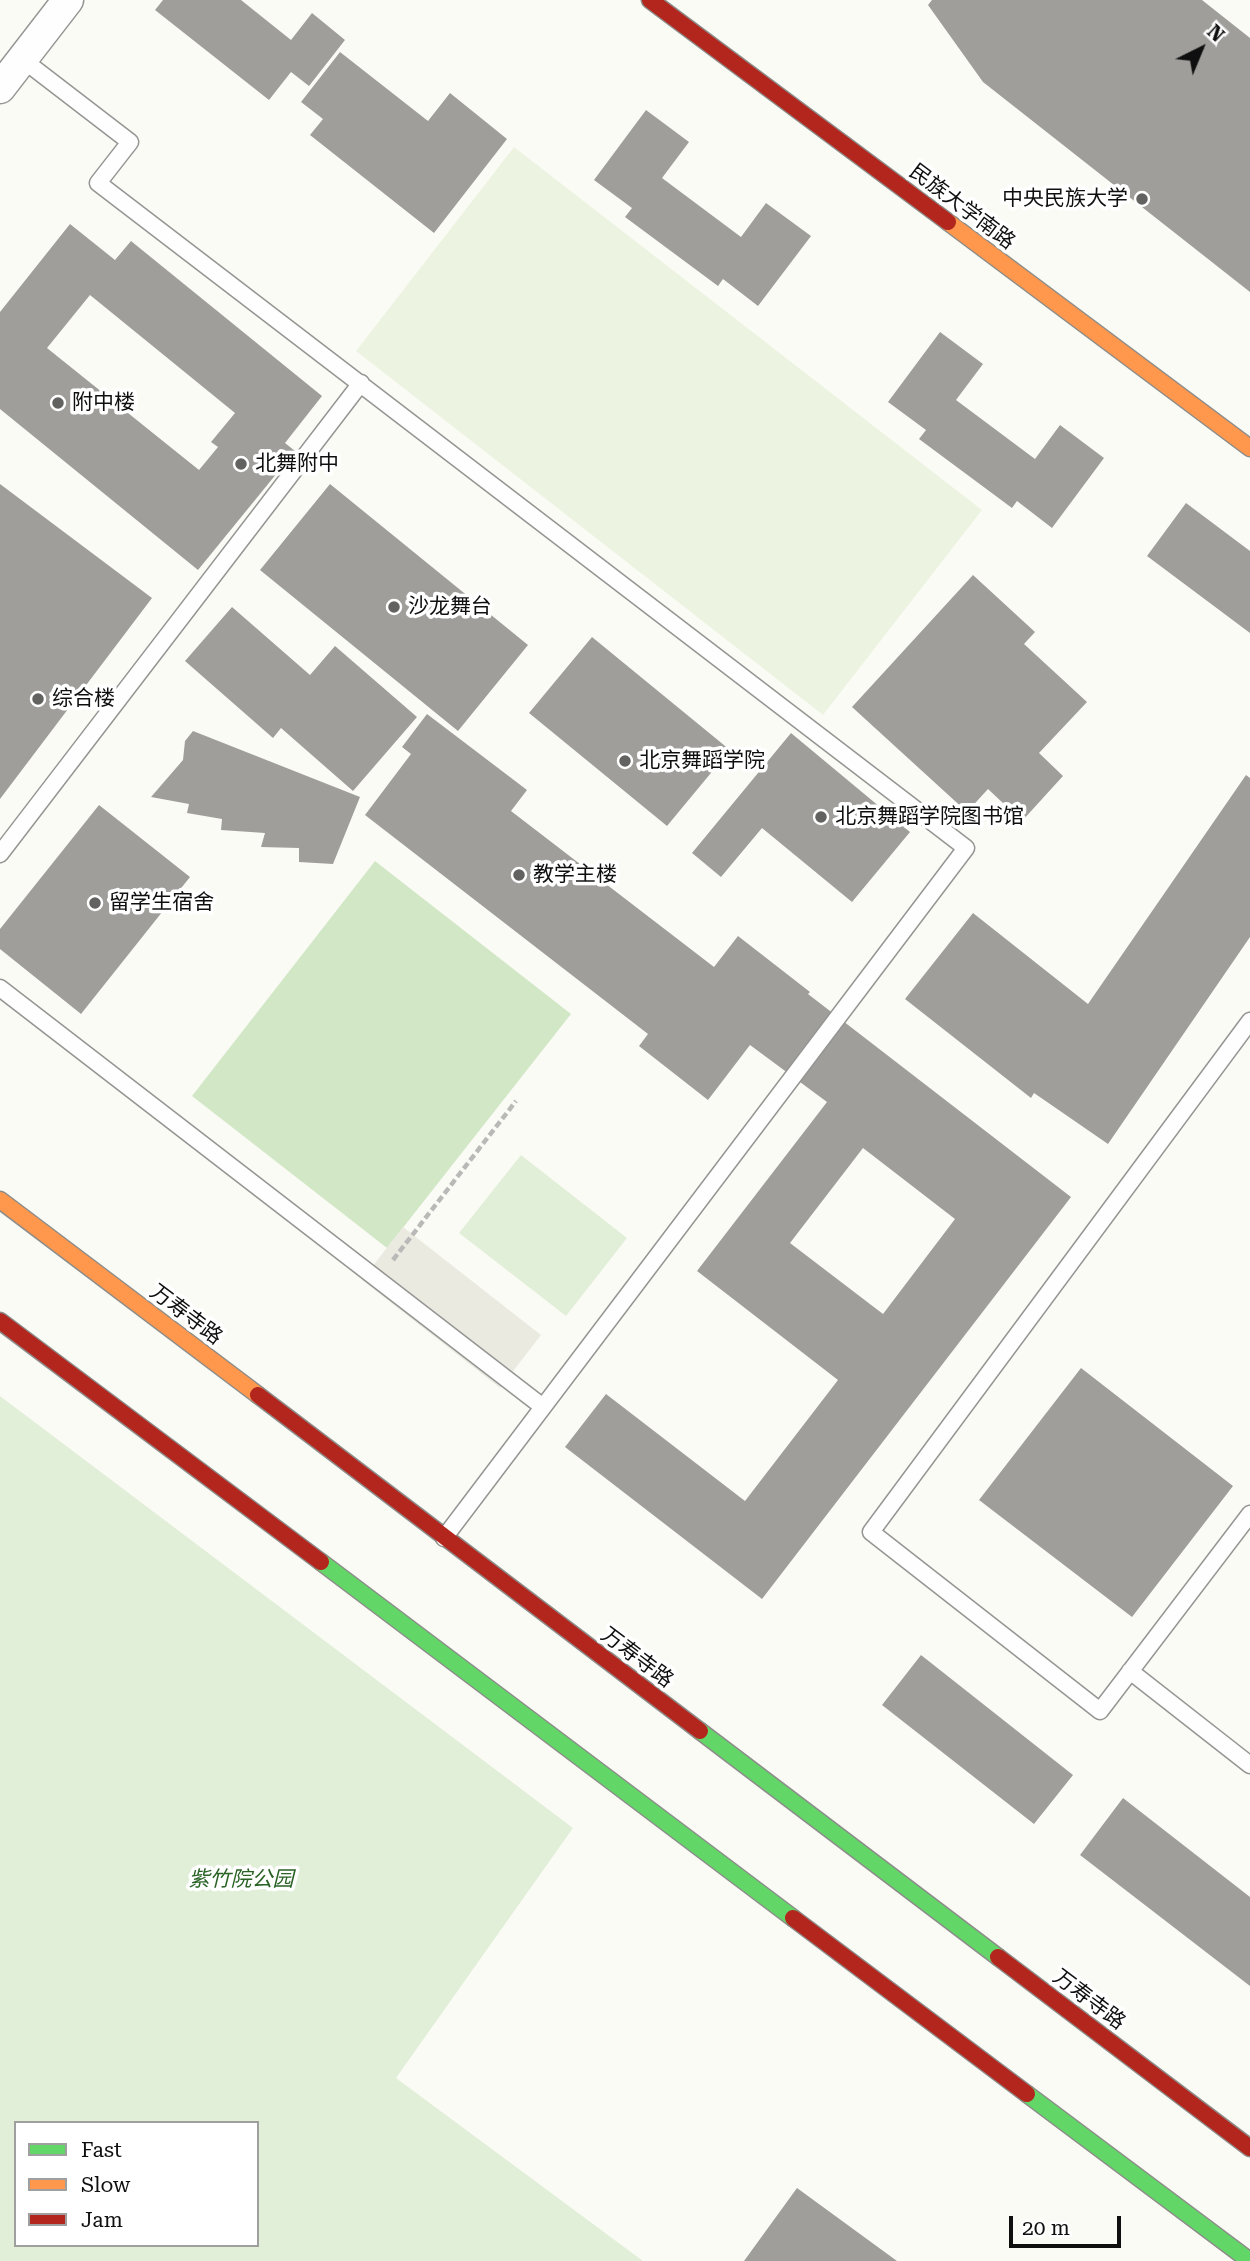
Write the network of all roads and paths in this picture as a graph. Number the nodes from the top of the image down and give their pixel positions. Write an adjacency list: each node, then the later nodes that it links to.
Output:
1 (68, 0): 3 (street)
2 (650, 0): 6 (street, 民族大学南路)
3 (22, 59): 4 (street); 5 (lane)
4 (0, 88)
5 (361, 383): 7 (lane); 14 (lane)
6 (1250, 448)
7 (0, 854)
8 (0, 988): 12 (lane)
9 (1250, 1021): 17 (lane)
10 (516, 1101): 12 (path)
11 (0, 1200): 16 (street, 万寿寺路)
12 (378, 1280): 14 (lane)
13 (0, 1321): 20 (street)
14 (543, 1407): 16 (lane)
15 (1250, 1514): 17 (lane)
16 (444, 1538): 19 (street, 万寿寺路)
17 (1130, 1671): 18 (lane)
18 (1250, 1765)
19 (1250, 2148)
20 (1228, 2245): 21 (lane); 22 (street)
21 (1216, 2261)
22 (1250, 2261)

